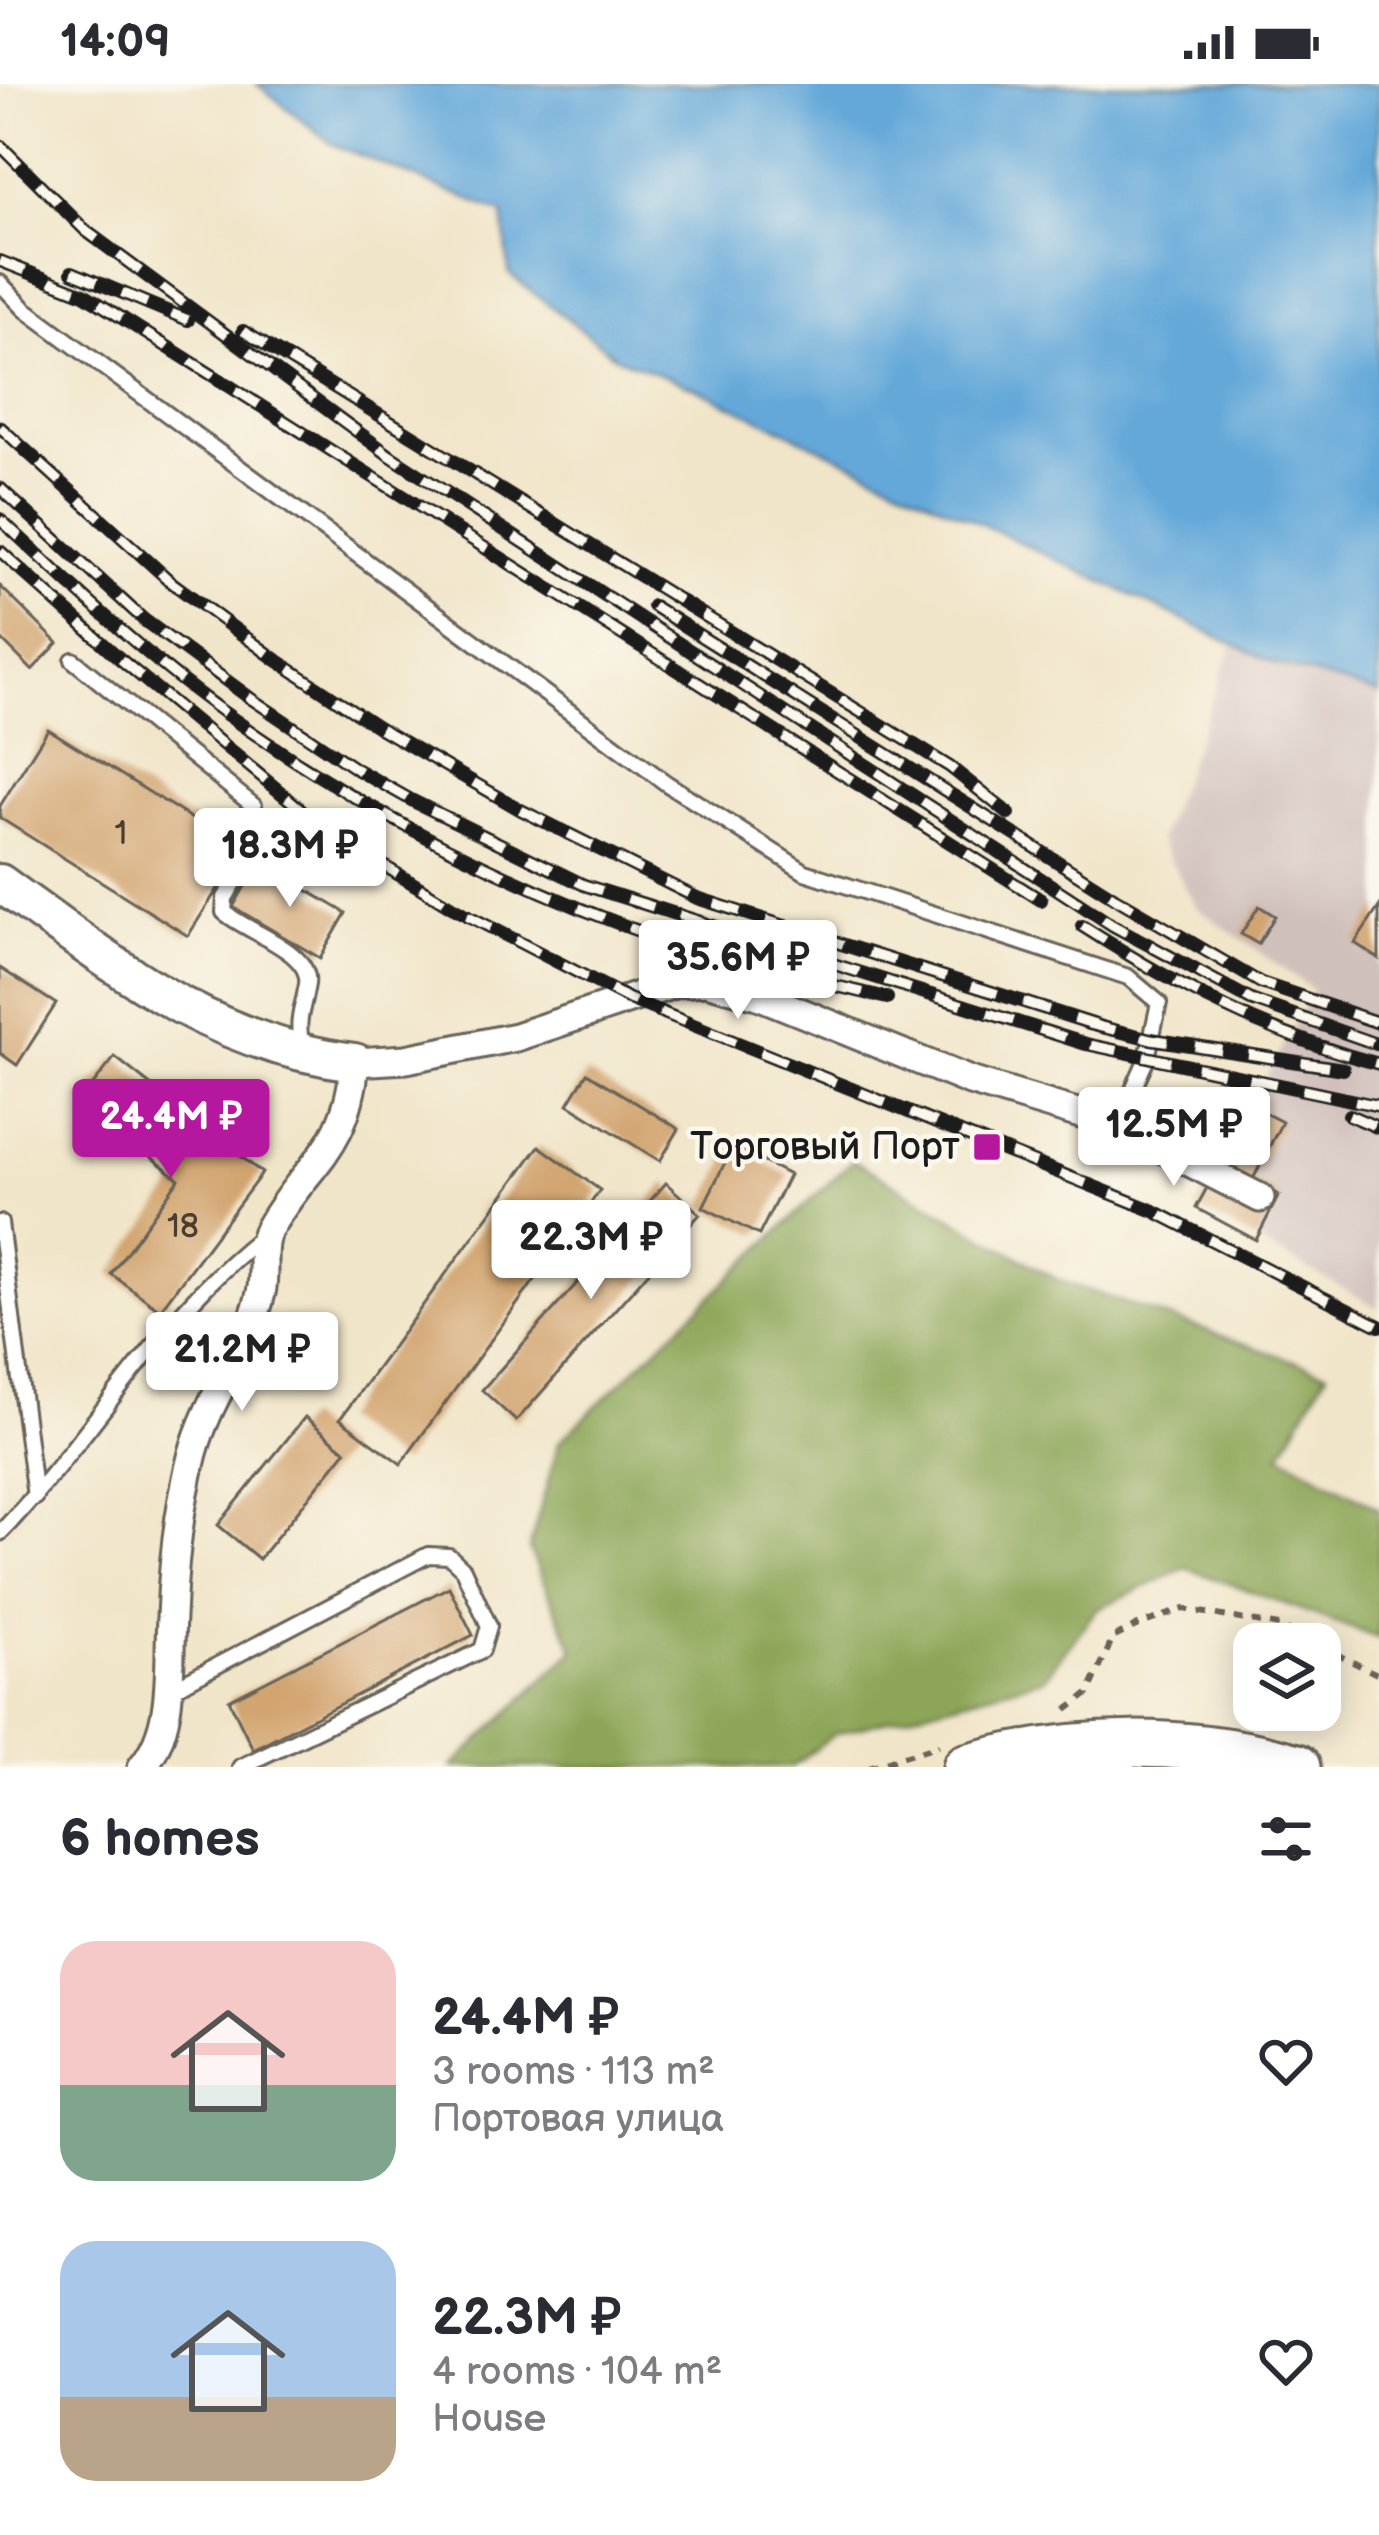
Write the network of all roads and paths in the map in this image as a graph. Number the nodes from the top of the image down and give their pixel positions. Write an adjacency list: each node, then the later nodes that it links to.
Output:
1 (0, 283): 6 (lane)
2 (73, 660): 4 (lane)
3 (0, 883): 4 (street)
4 (304, 1056): 5 (street)
5 (355, 1062): 6 (street); 9 (street)
6 (1117, 1125): 7 (street)
7 (1260, 1198)
8 (0, 1223): 10 (lane)
9 (265, 1233): 10 (lane); 15 (street)
10 (35, 1497): 11 (lane)
11 (0, 1533)
12 (1262, 1623): 16 (path)
13 (1341, 1656): 14 (path)
14 (1379, 1675)
15 (170, 1690): 18 (street); 19 (lane)
16 (1055, 1713)
17 (962, 1753): 20 (path); 21 (main road)
18 (142, 1767)
19 (240, 1767)
20 (869, 1767)
21 (1298, 1767)

